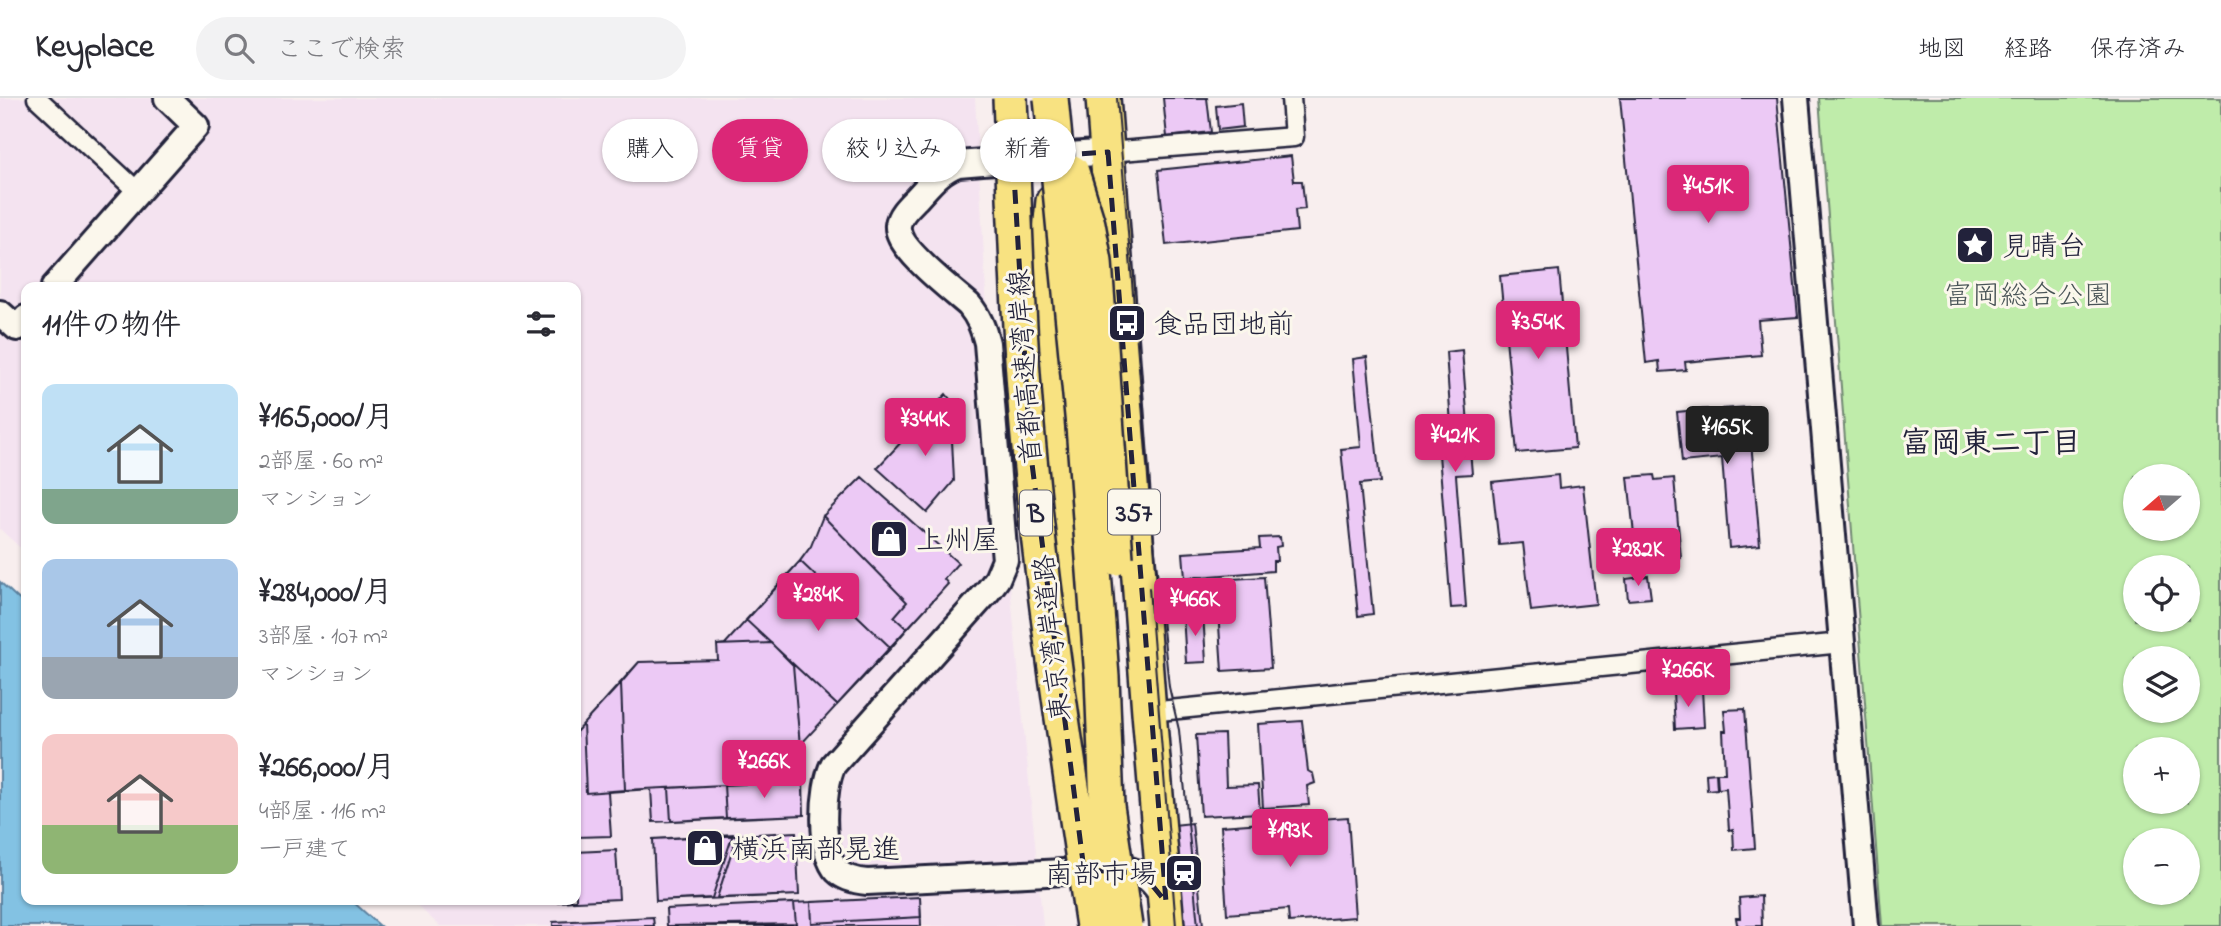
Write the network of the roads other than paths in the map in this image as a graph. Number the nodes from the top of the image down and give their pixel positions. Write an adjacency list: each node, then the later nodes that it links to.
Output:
1 (37, 98): 16 (street)
2 (166, 98): 16 (street)
3 (1010, 98): 8 (highway, 東京湾岸道路); 29 (highway, 首都高速湾岸線 / B, bridge)
4 (1103, 98): 10 (highway, 357)
5 (1291, 98): 10 (street)
6 (1796, 98): 21 (street)
7 (1051, 100): 9 (highway, bridge); 17 (highway, bridge); 22 (highway, 首都高速湾岸線 / B, bridge)
8 (1011, 119)
9 (1055, 119)
10 (1108, 152): 11 (street); 23 (highway, 357)
11 (1076, 154)
12 (980, 161): 27 (street)
13 (1013, 182): 27 (highway, 東京湾岸道路)
14 (1068, 182): 22 (highway, bridge)
15 (1076, 182): 24 (highway, bridge)
16 (138, 192): 18 (street)
17 (1054, 192): 22 (highway, bridge); 24 (highway)
18 (58, 282)
19 (0, 313): 20 (street)
20 (21, 324)
21 (1842, 643): 23 (street); 31 (street)
22 (1101, 670): 24 (highway, 首都高速湾岸線 / B, bridge)
23 (1149, 712): 25 (highway, 357)
24 (1102, 748): 30 (highway, 首都高速湾岸線 / B, bridge)
25 (1157, 795): 26 (street); 28 (highway, 357)
26 (1124, 869): 27 (street); 28 (street)
27 (1081, 870): 29 (highway, 東京湾岸道路)
28 (1166, 914)
29 (1091, 926)
30 (1125, 926)
31 (1866, 926)

